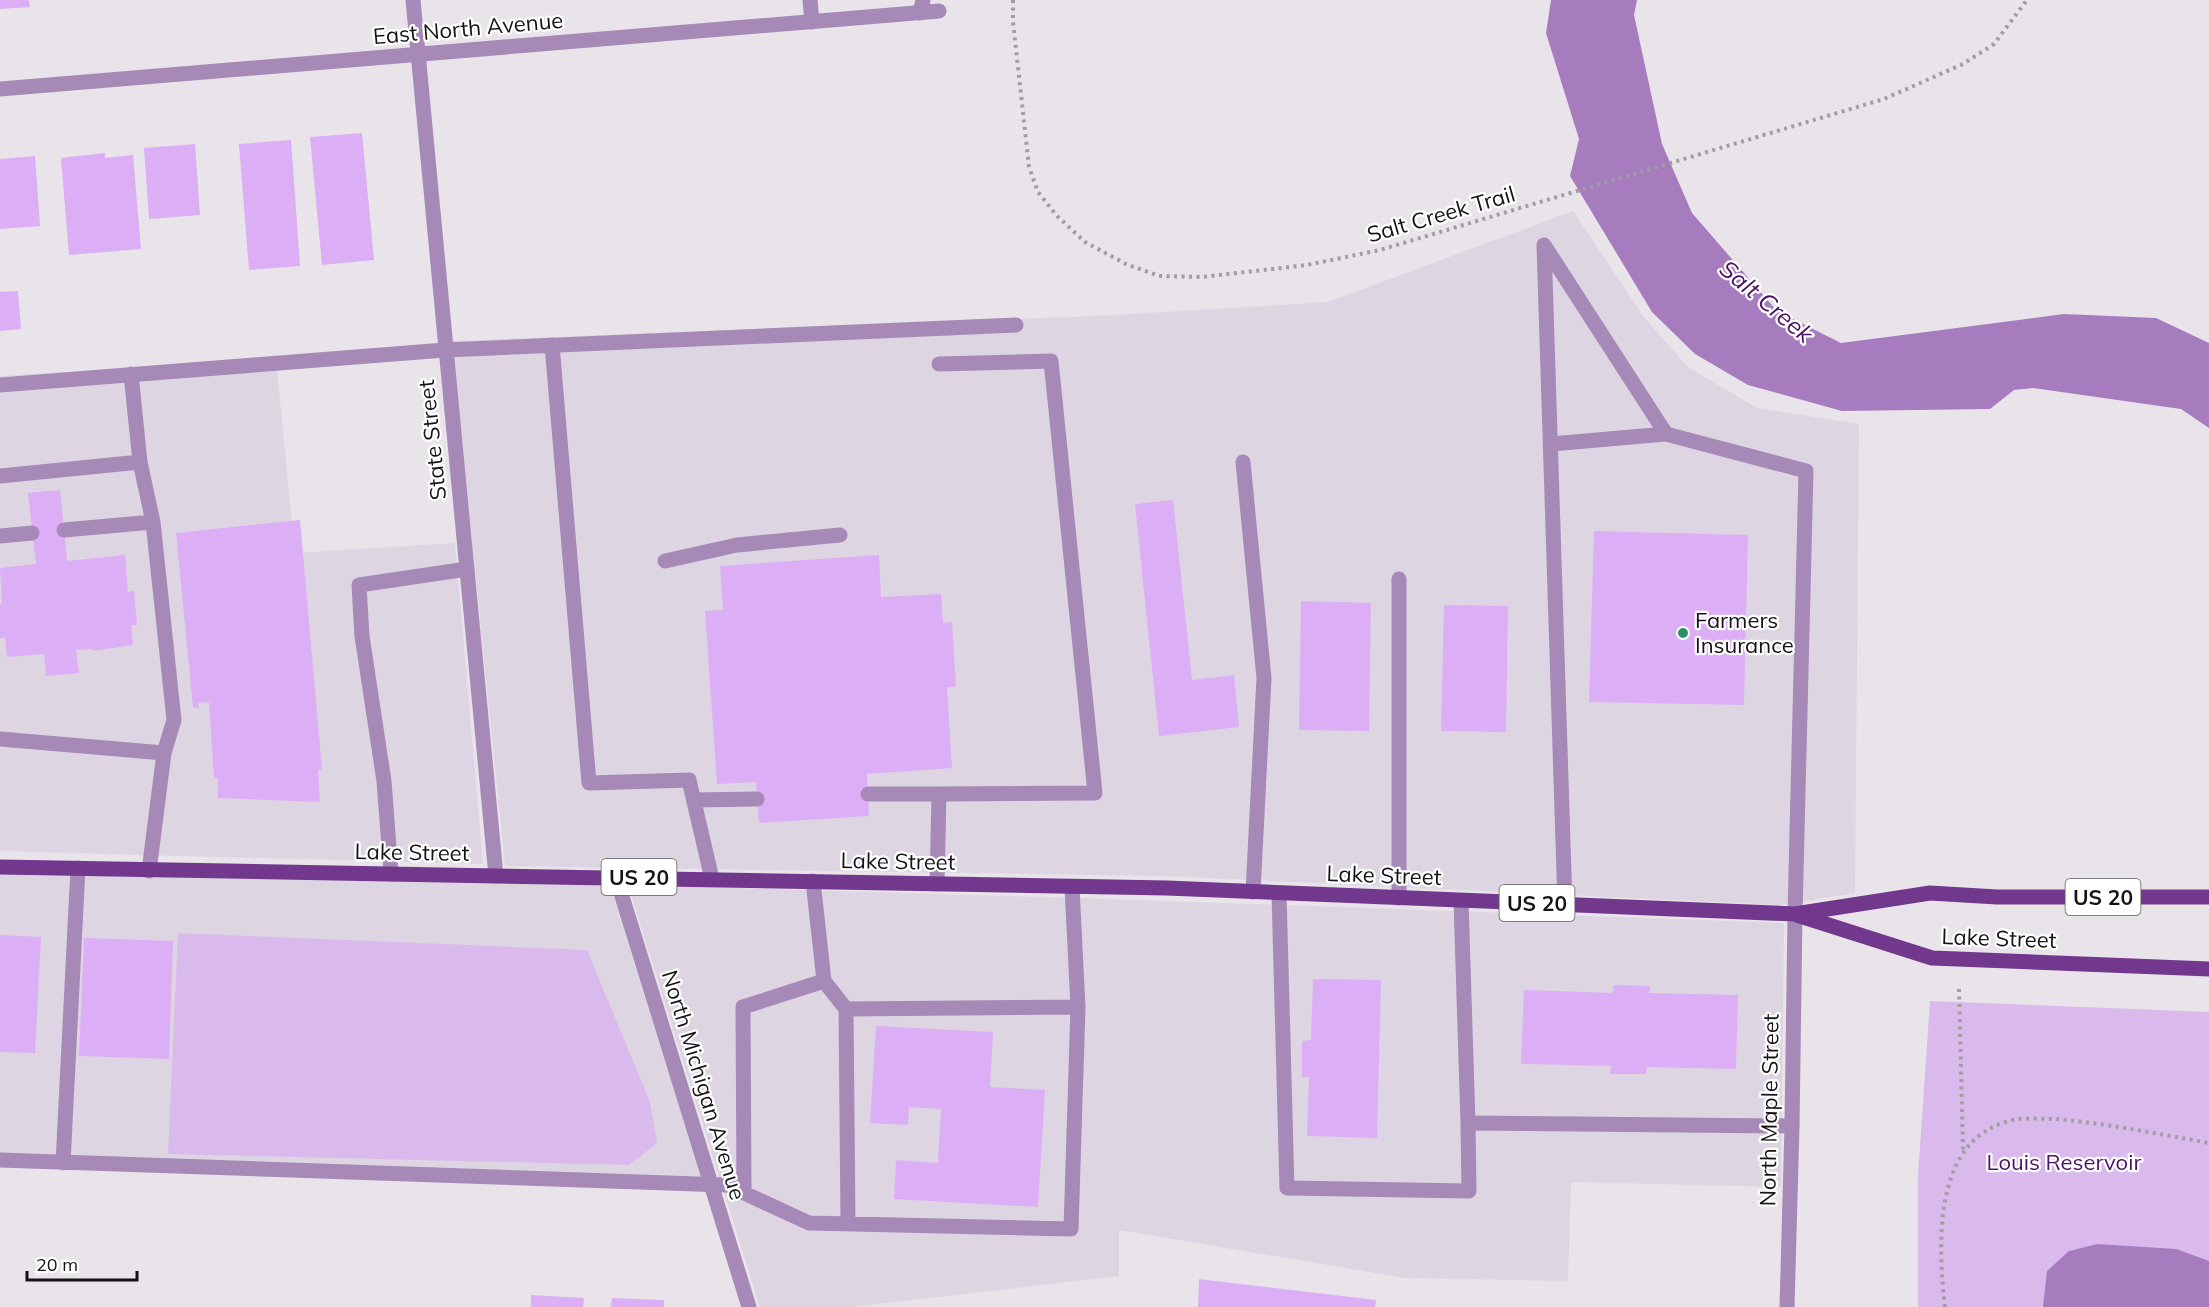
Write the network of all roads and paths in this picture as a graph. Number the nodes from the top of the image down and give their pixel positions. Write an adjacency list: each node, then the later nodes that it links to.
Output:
1 (413, 0): 8 (street, State Street)
2 (810, 0): 7 (street)
3 (1013, 0): 4 (path, Salt Creek Trail)
4 (2027, 0)
5 (922, 7): 6 (street, East North Avenue); 7 (street, East North Avenue)
6 (939, 11)
7 (812, 22): 8 (street, East North Avenue)
8 (417, 54): 9 (street, East North Avenue); 12 (street, State Street)
9 (0, 89)
10 (1016, 325): 11 (street)
11 (552, 345): 12 (street); 34 (street)
12 (446, 350): 14 (street); 27 (street, State Street)
13 (939, 364): 31 (street)
14 (131, 374): 15 (street); 18 (street)
15 (0, 385)
16 (1666, 434): 17 (street); 17 (street); 51 (street, North Maple Street)
17 (1551, 444): 50 (street)
18 (140, 462): 20 (street); 21 (street)
19 (1244, 462): 45 (street)
20 (0, 476)
21 (153, 522): 22 (street); 30 (street)
22 (64, 530)
23 (32, 533): 25 (street)
24 (840, 535): 26 (street)
25 (0, 536)
26 (665, 561)
27 (467, 569): 38 (street); 39 (street, State Street)
28 (1399, 579): 48 (street)
29 (0, 739): 30 (street)
30 (164, 753): 37 (street)
31 (939, 794): 32 (street); 43 (street)
32 (868, 795)
33 (757, 799): 34 (street)
34 (694, 800): 41 (street)
35 (0, 867): 36 (main road, Lake Street / US 20)
36 (78, 868): 37 (main road, Lake Street / US 20); 62 (street)
37 (149, 871): 38 (main road, Lake Street / US 20)
38 (391, 874): 39 (main road, Lake Street / US 20)
39 (496, 876): 40 (main road, Lake Street / US 20)
40 (616, 877): 41 (main road, Lake Street / US 20); 63 (street, North Michigan Avenue)
41 (712, 879): 42 (main road, Lake Street / US 20)
42 (813, 881): 43 (main road, Lake Street / US 20); 53 (street)
43 (937, 884): 44 (main road, Lake Street / US 20)
44 (1072, 887): 45 (main road, Lake Street / US 20); 55 (street)
45 (1252, 892): 46 (main road, Lake Street / US 20)
46 (1279, 893): 48 (main road, Lake Street / US 20); 57 (street)
47 (2209, 897): 51 (main road, Lake Street / US 20)
48 (1399, 898): 49 (main road, Lake Street / US 20)
49 (1461, 901): 50 (main road, Lake Street / US 20); 57 (street)
50 (1565, 904): 51 (main road, Lake Street / US 20)
51 (1795, 914): 52 (main road, Lake Street / US 20); 58 (street, North Maple Street)
52 (2209, 969)
53 (824, 981): 56 (street); 64 (street)
54 (1959, 989): 60 (path)
55 (1078, 1007): 56 (street); 65 (street)
56 (846, 1009): 65 (street)
57 (1468, 1123): 58 (street)
58 (1792, 1126): 67 (street, North Maple Street)
59 (2209, 1143): 60 (path)
60 (1963, 1151): 68 (path)
61 (0, 1160): 62 (street)
62 (63, 1163): 63 (street)
63 (711, 1185): 64 (street); 66 (street, North Michigan Avenue)
64 (744, 1192): 65 (street)
65 (848, 1224)
66 (749, 1307)
67 (1787, 1307)
68 (1945, 1307)

